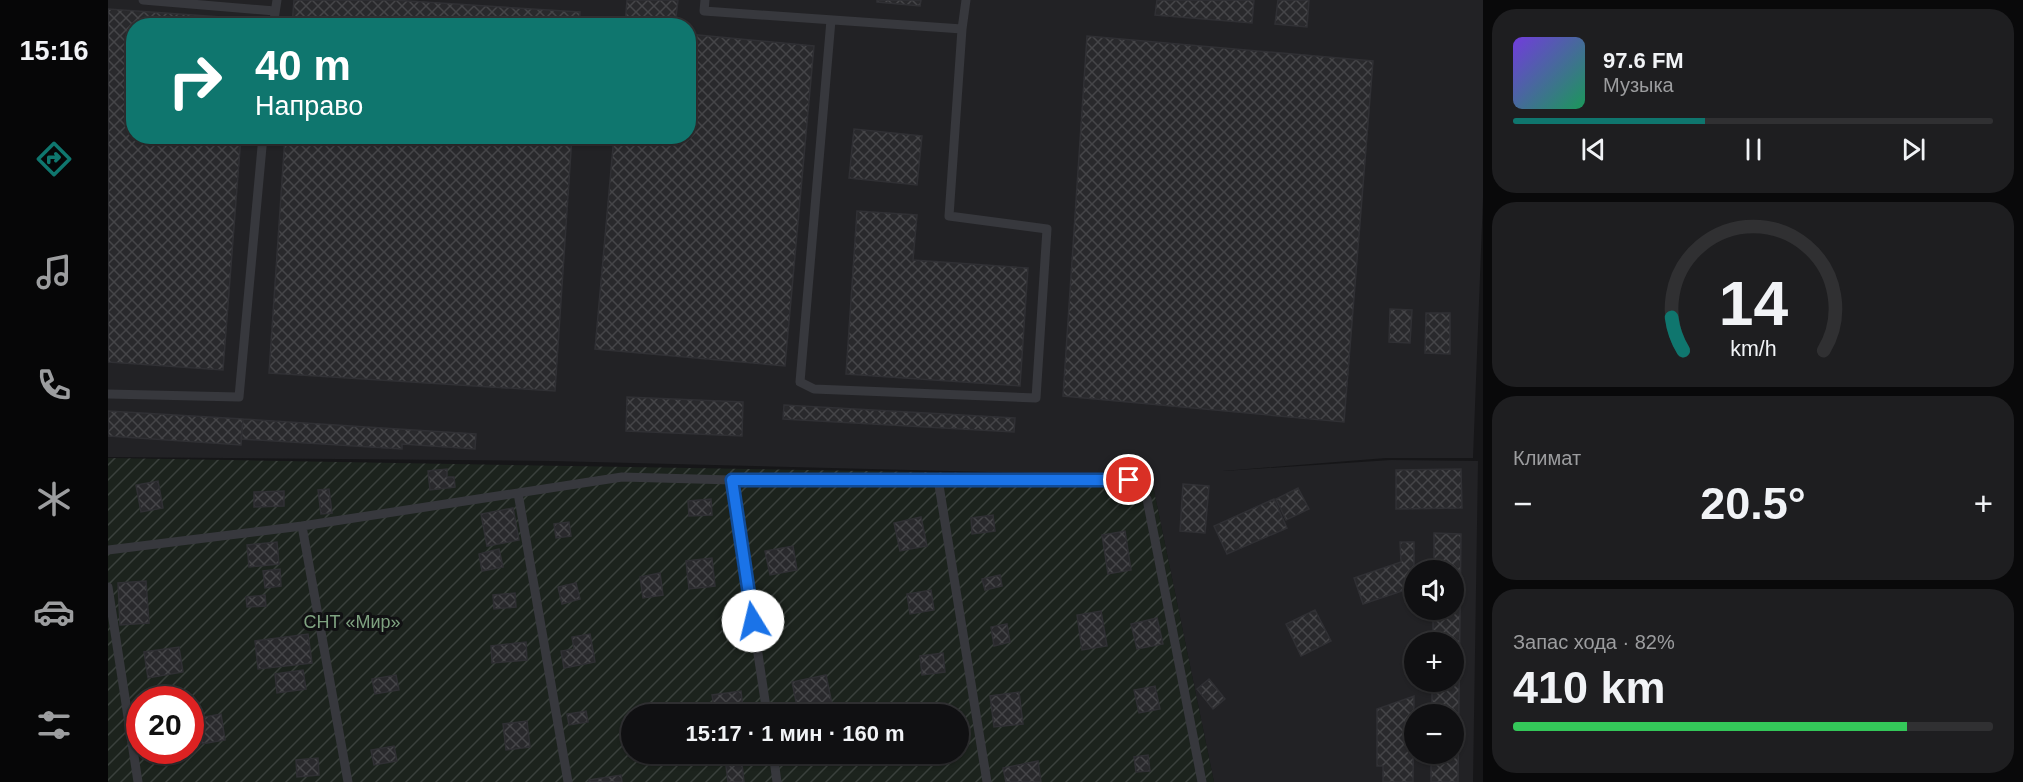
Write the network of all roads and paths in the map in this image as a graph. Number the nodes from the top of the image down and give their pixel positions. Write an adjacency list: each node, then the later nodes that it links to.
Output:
1 (143, 0): 5 (lane)
2 (277, 0): 5 (lane)
3 (705, 0): 7 (lane)
4 (966, 0): 8 (lane)
5 (275, 11): 6 (lane)
6 (274, 18)
7 (831, 20): 8 (lane); 8 (lane)
8 (962, 30)
9 (262, 144): 10 (lane)
10 (108, 394)
11 (938, 479): 12 (lane); 23 (lane); 24 (lane)
12 (732, 480): 13 (lane); 17 (lane)
13 (518, 493): 14 (lane); 21 (lane)
14 (302, 526): 15 (lane); 20 (lane)
15 (108, 550)
16 (108, 587): 19 (lane)
17 (766, 704)
18 (775, 764): 22 (lane)
19 (138, 782)
20 (348, 782)
21 (568, 782)
22 (777, 782)
23 (987, 782)
24 (1203, 782)

